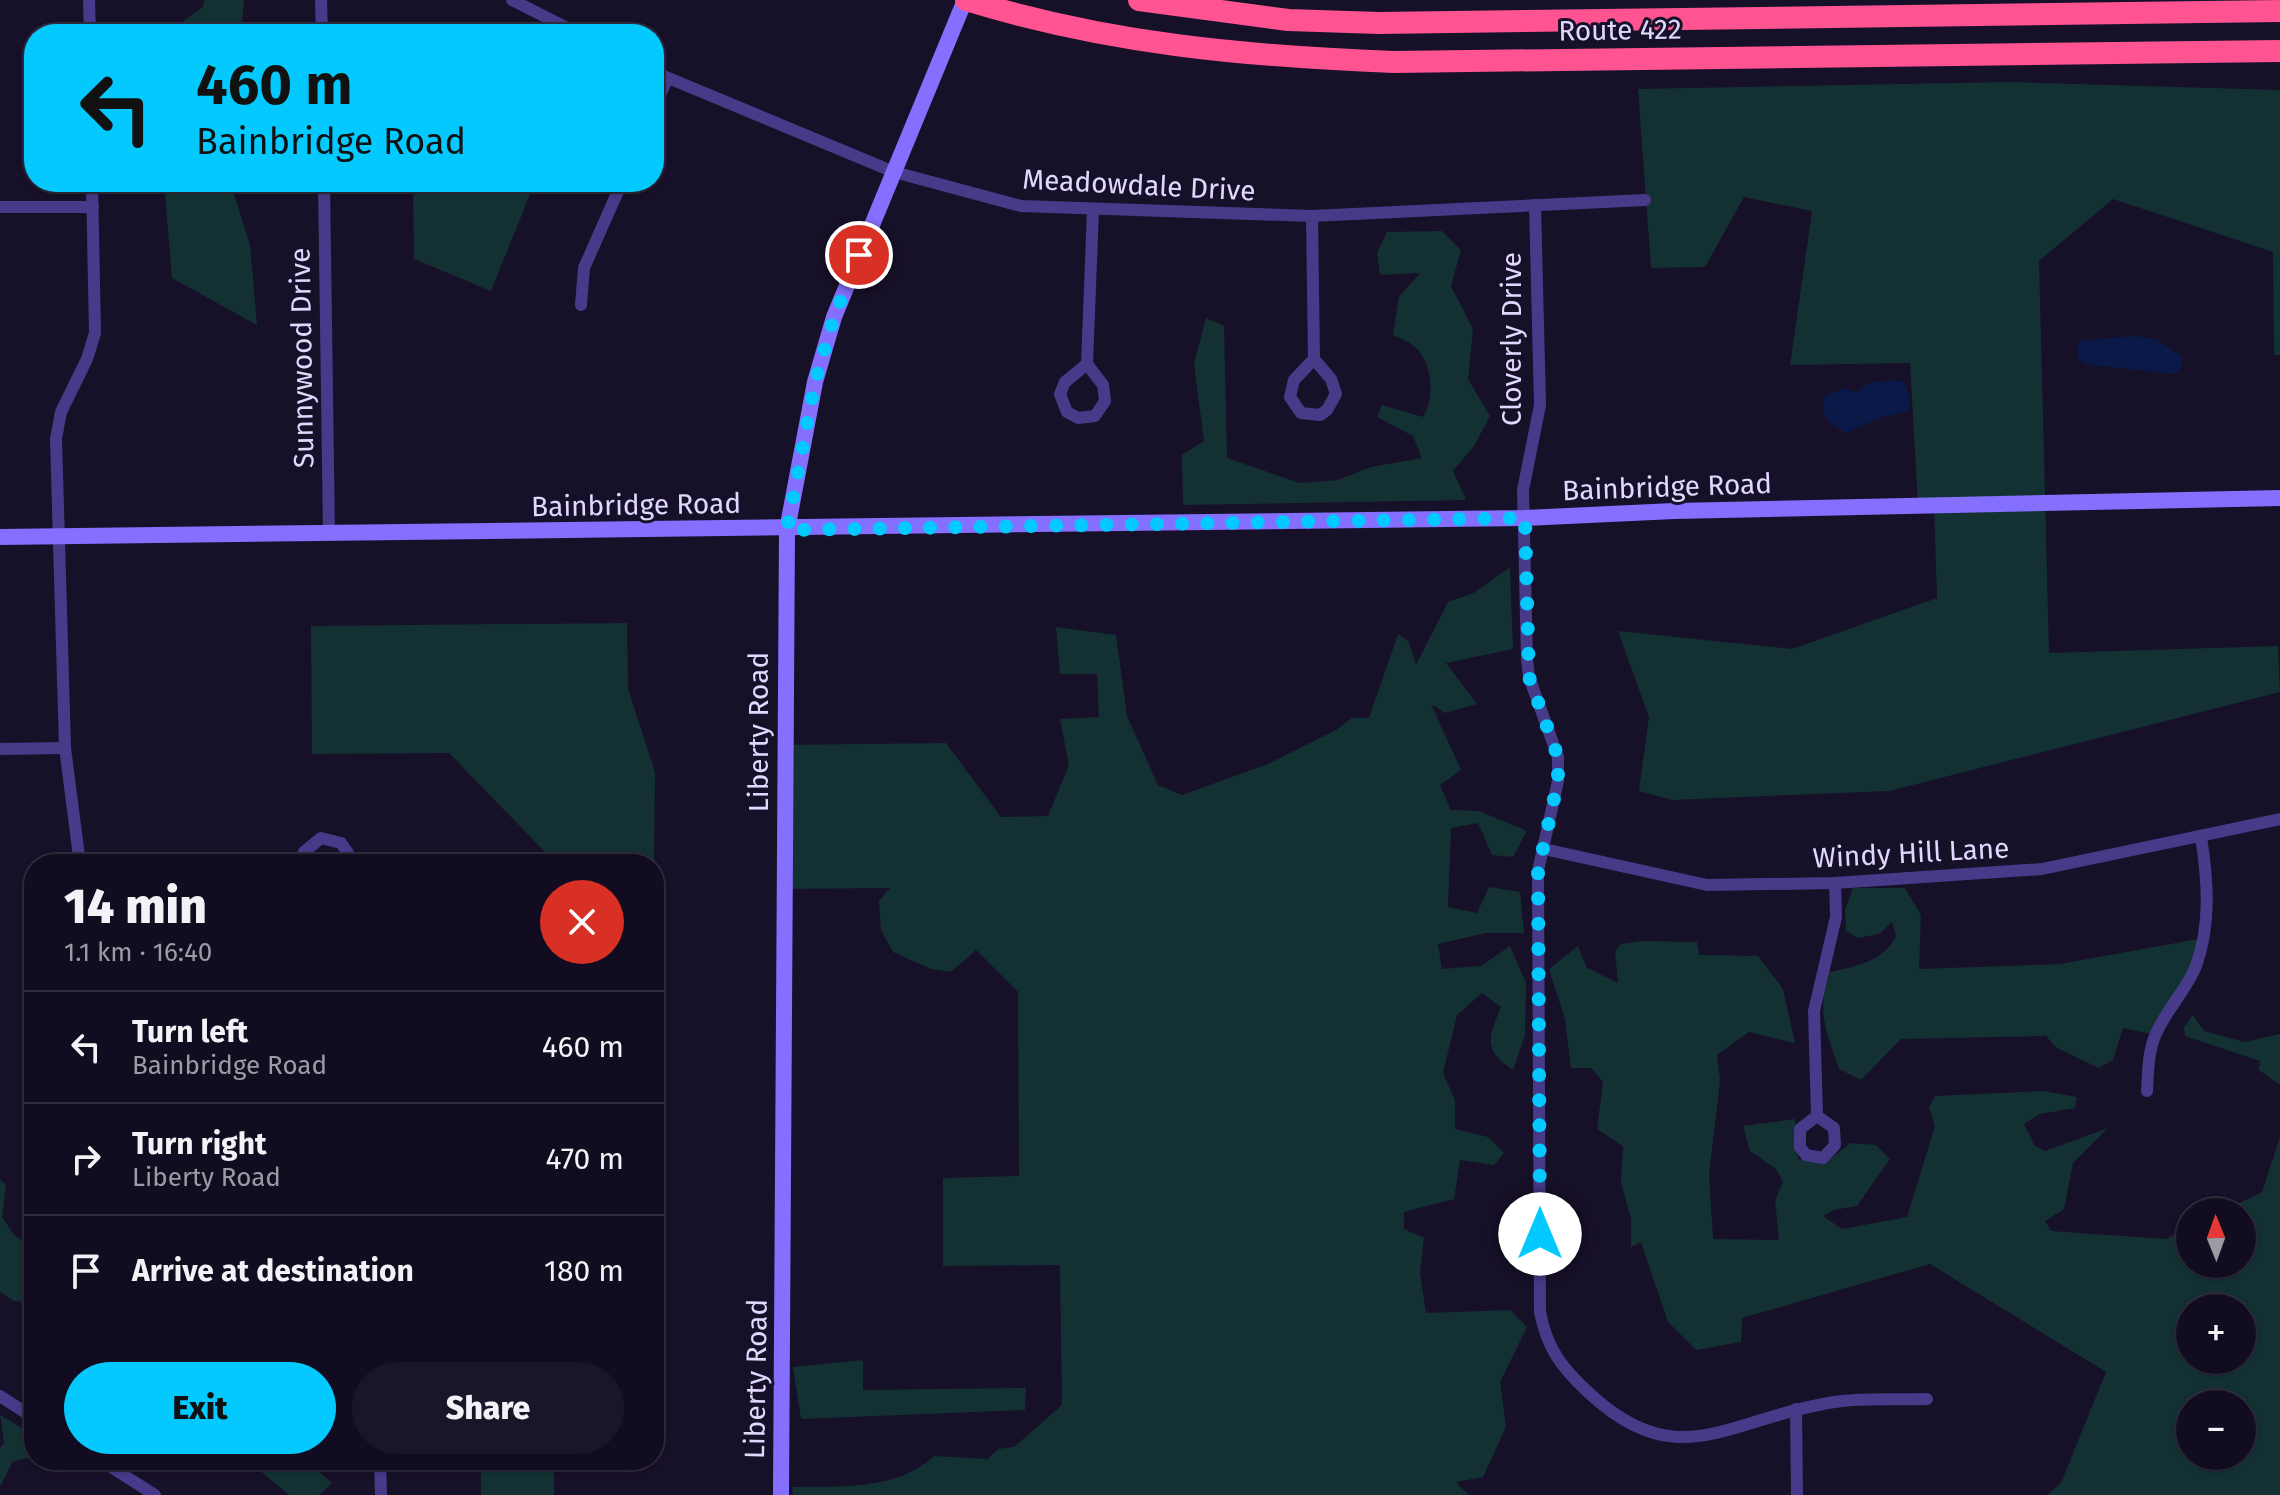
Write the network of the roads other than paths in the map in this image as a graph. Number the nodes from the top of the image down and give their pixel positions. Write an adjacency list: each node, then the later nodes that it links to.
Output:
1 (89, 0): 7 (street)
2 (321, 0): 8 (street)
3 (512, 0): 9 (street)
4 (966, 0): 10 (highway, Route 422); 14 (street, Liberty Road)
5 (1139, 0): 6 (highway, Route 422)
6 (2280, 11)
7 (90, 24)
8 (322, 24)
9 (559, 24)
10 (2280, 51)
11 (664, 77): 12 (street, Meadowdale Drive)
12 (667, 79): 13 (street); 14 (street, Meadowdale Drive)
13 (664, 86)
14 (894, 172): 22 (street, Meadowdale Drive); 29 (street, Liberty Road)
15 (92, 192): 21 (street)
16 (324, 192): 30 (street, Sunnywood Drive)
17 (618, 192): 24 (street)
18 (1645, 200): 19 (street, Meadowdale Drive)
19 (1535, 205): 23 (street, Meadowdale Drive); 28 (street, Cloverly Drive)
20 (0, 207): 21 (street)
21 (93, 207): 32 (street)
22 (1093, 210): 23 (street, Meadowdale Drive); 26 (street)
23 (1312, 216): 25 (street)
24 (581, 305)
25 (1314, 359): 25 (street)
26 (1087, 364): 26 (street)
27 (2280, 498): 28 (street, Bainbridge Road)
28 (1525, 518): 29 (street, Bainbridge Road); 37 (street, Cloverly Drive)
29 (787, 530): 30 (street, Bainbridge Road); 52 (street, Liberty Road)
30 (329, 534): 32 (street, Bainbridge Road)
31 (0, 537): 32 (street, Bainbridge Road)
32 (60, 537): 33 (street)
33 (65, 748): 34 (street); 38 (street)
34 (0, 749)
35 (2280, 819): 36 (street, Windy Hill Lane)
36 (2201, 837): 41 (street, Windy Hill Lane); 42 (street)
37 (1544, 849): 41 (street, Windy Hill Lane); 46 (street, Cloverly Drive)
38 (79, 854)
39 (304, 854): 40 (street)
40 (346, 854)
41 (1835, 883): 43 (street)
42 (2147, 1091)
43 (1817, 1116)
44 (0, 1396): 47 (street)
45 (1927, 1399): 46 (street, Cloverly Drive)
46 (1796, 1409): 53 (street)
47 (24, 1412)
48 (116, 1470): 50 (street)
49 (380, 1470): 51 (street)
50 (155, 1495)
51 (381, 1495)
52 (781, 1495)
53 (1797, 1495)

